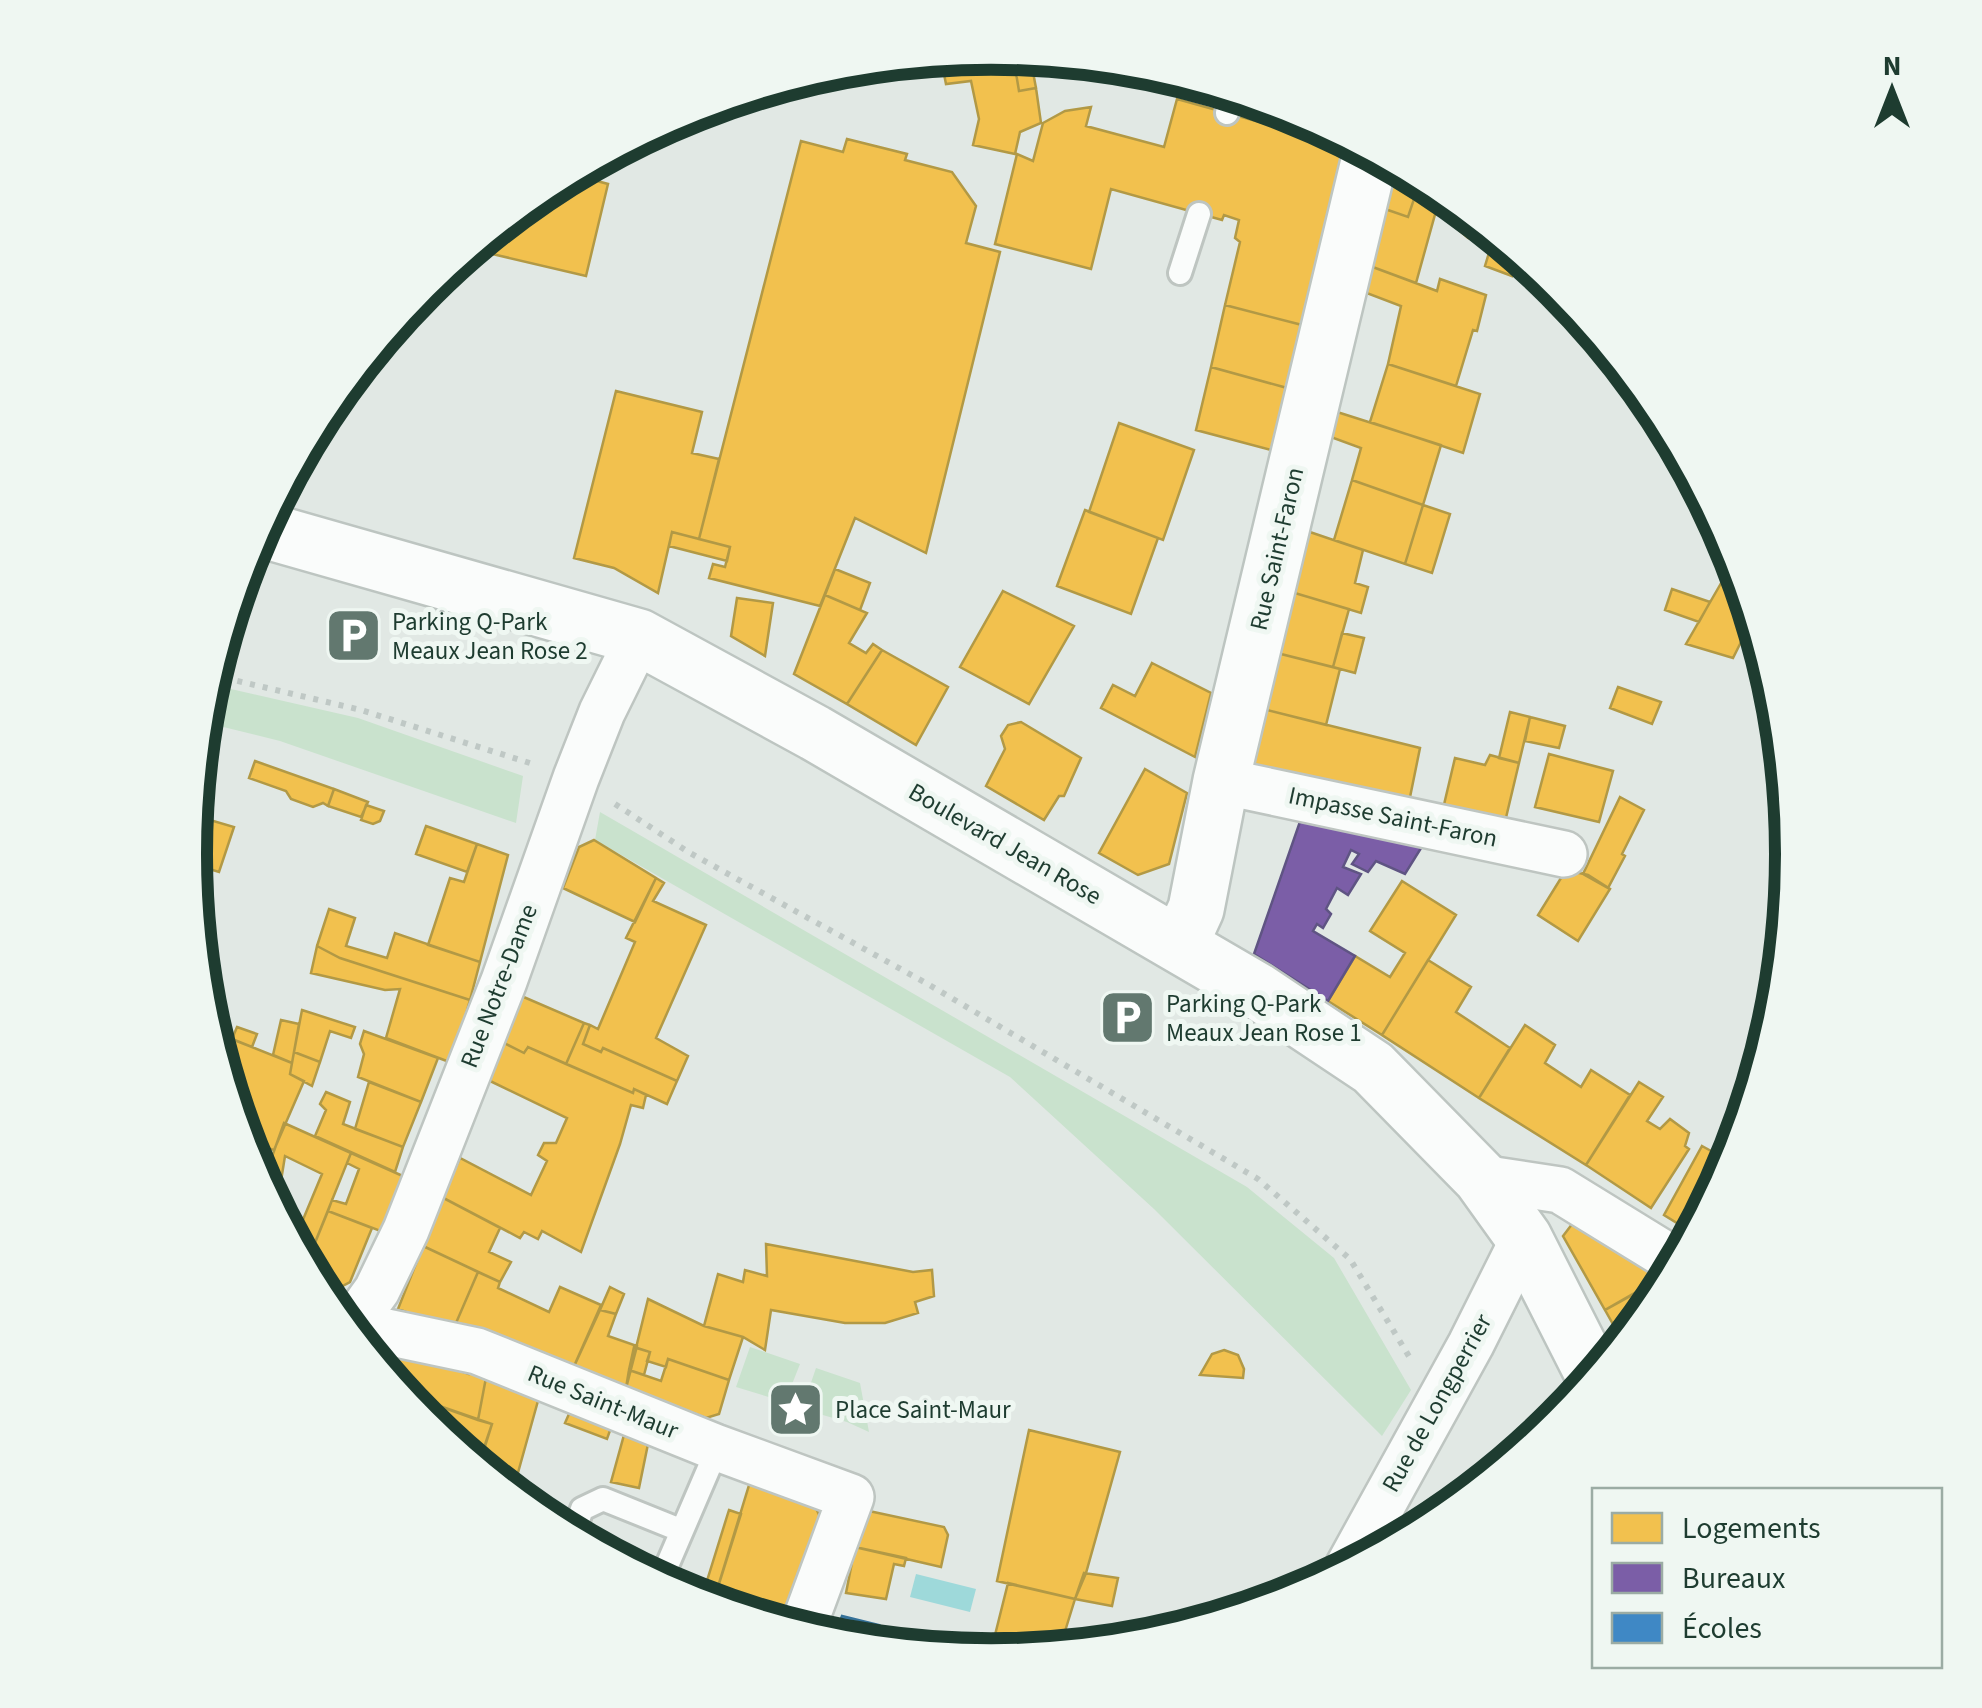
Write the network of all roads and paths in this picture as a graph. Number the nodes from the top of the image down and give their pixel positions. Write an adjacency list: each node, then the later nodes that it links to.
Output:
1 (1368, 167): 8 (main road, Rue Saint-Faron)
2 (1199, 214): 3 (lane)
3 (1180, 273)
4 (276, 534): 5 (main road, Boulevard Jean Rose)
5 (639, 637): 7 (street, Rue Notre-Dame); 10 (main road, Boulevard Jean Rose)
6 (227, 679): 7 (path)
7 (576, 778): 14 (street, Rue Notre-Dame); 17 (path)
8 (1222, 781): 9 (street, Impasse Saint-Faron); 10 (main road, Rue Saint-Faron)
9 (1564, 854)
10 (1180, 944): 11 (main road, Boulevard Jean Rose)
11 (1482, 1178): 12 (main road, Boulevard Jean Rose); 13 (street)
12 (1524, 1238): 16 (main road, Boulevard Jean Rose); 17 (street, Rue de Longperrier)
13 (1665, 1254)
14 (357, 1315)
15 (368, 1330): 18 (street, Rue Saint-Maur)
16 (1587, 1362)
17 (1436, 1402): 21 (street, Rue de Longperrier)
18 (714, 1447): 20 (lane); 23 (street, Rue Saint-Maur)
19 (578, 1520): 20 (lane)
20 (680, 1530): 22 (lane)
21 (1359, 1546)
22 (666, 1567)
23 (807, 1616)

